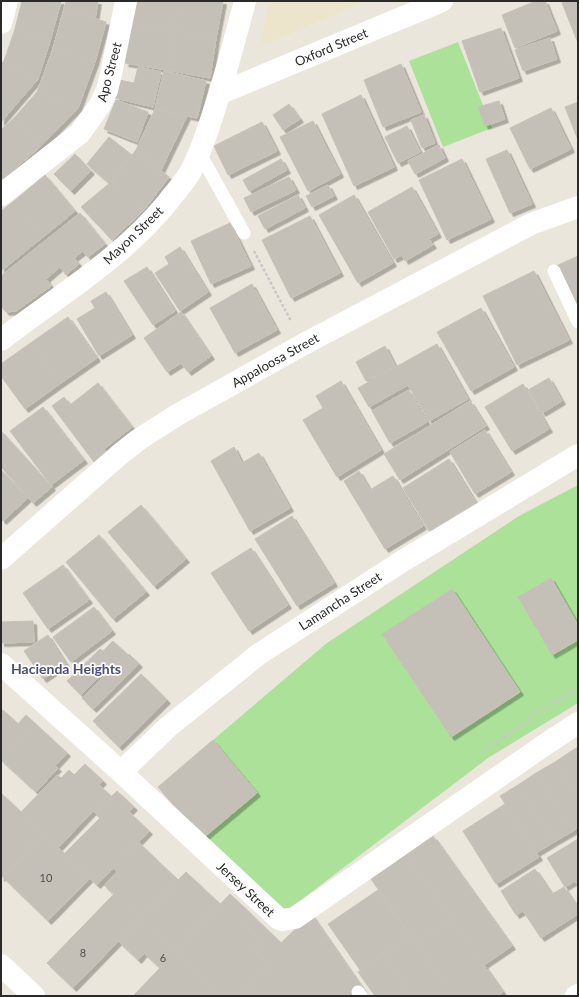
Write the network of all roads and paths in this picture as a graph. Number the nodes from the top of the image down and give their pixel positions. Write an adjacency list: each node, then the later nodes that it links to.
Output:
1 (7, 1): 5 (street)
2 (126, 1): 8 (street, Apo Street)
3 (245, 1): 6 (street, Mayon Street)
4 (442, 1): 6 (street, Oxford Street)
5 (1, 23)
6 (221, 93): 7 (street, Mayon Street)
7 (199, 152): 10 (lane); 13 (street, Mayon Street)
8 (1, 195)
9 (578, 207): 14 (street, Appaloosa Street)
10 (244, 233): 14 (path)
11 (554, 271): 12 (lane)
12 (578, 322)
13 (3, 336)
14 (304, 344): 16 (street, Appaloosa Street)
15 (578, 455): 21 (street, Lamancha Street)
16 (1, 559)
17 (1, 664): 21 (street, Jersey Street)
18 (578, 688): 20 (path)
19 (578, 723): 21 (street, Jersey Street)
20 (478, 757)
21 (121, 772)
22 (1, 966): 23 (street)
23 (34, 996)

